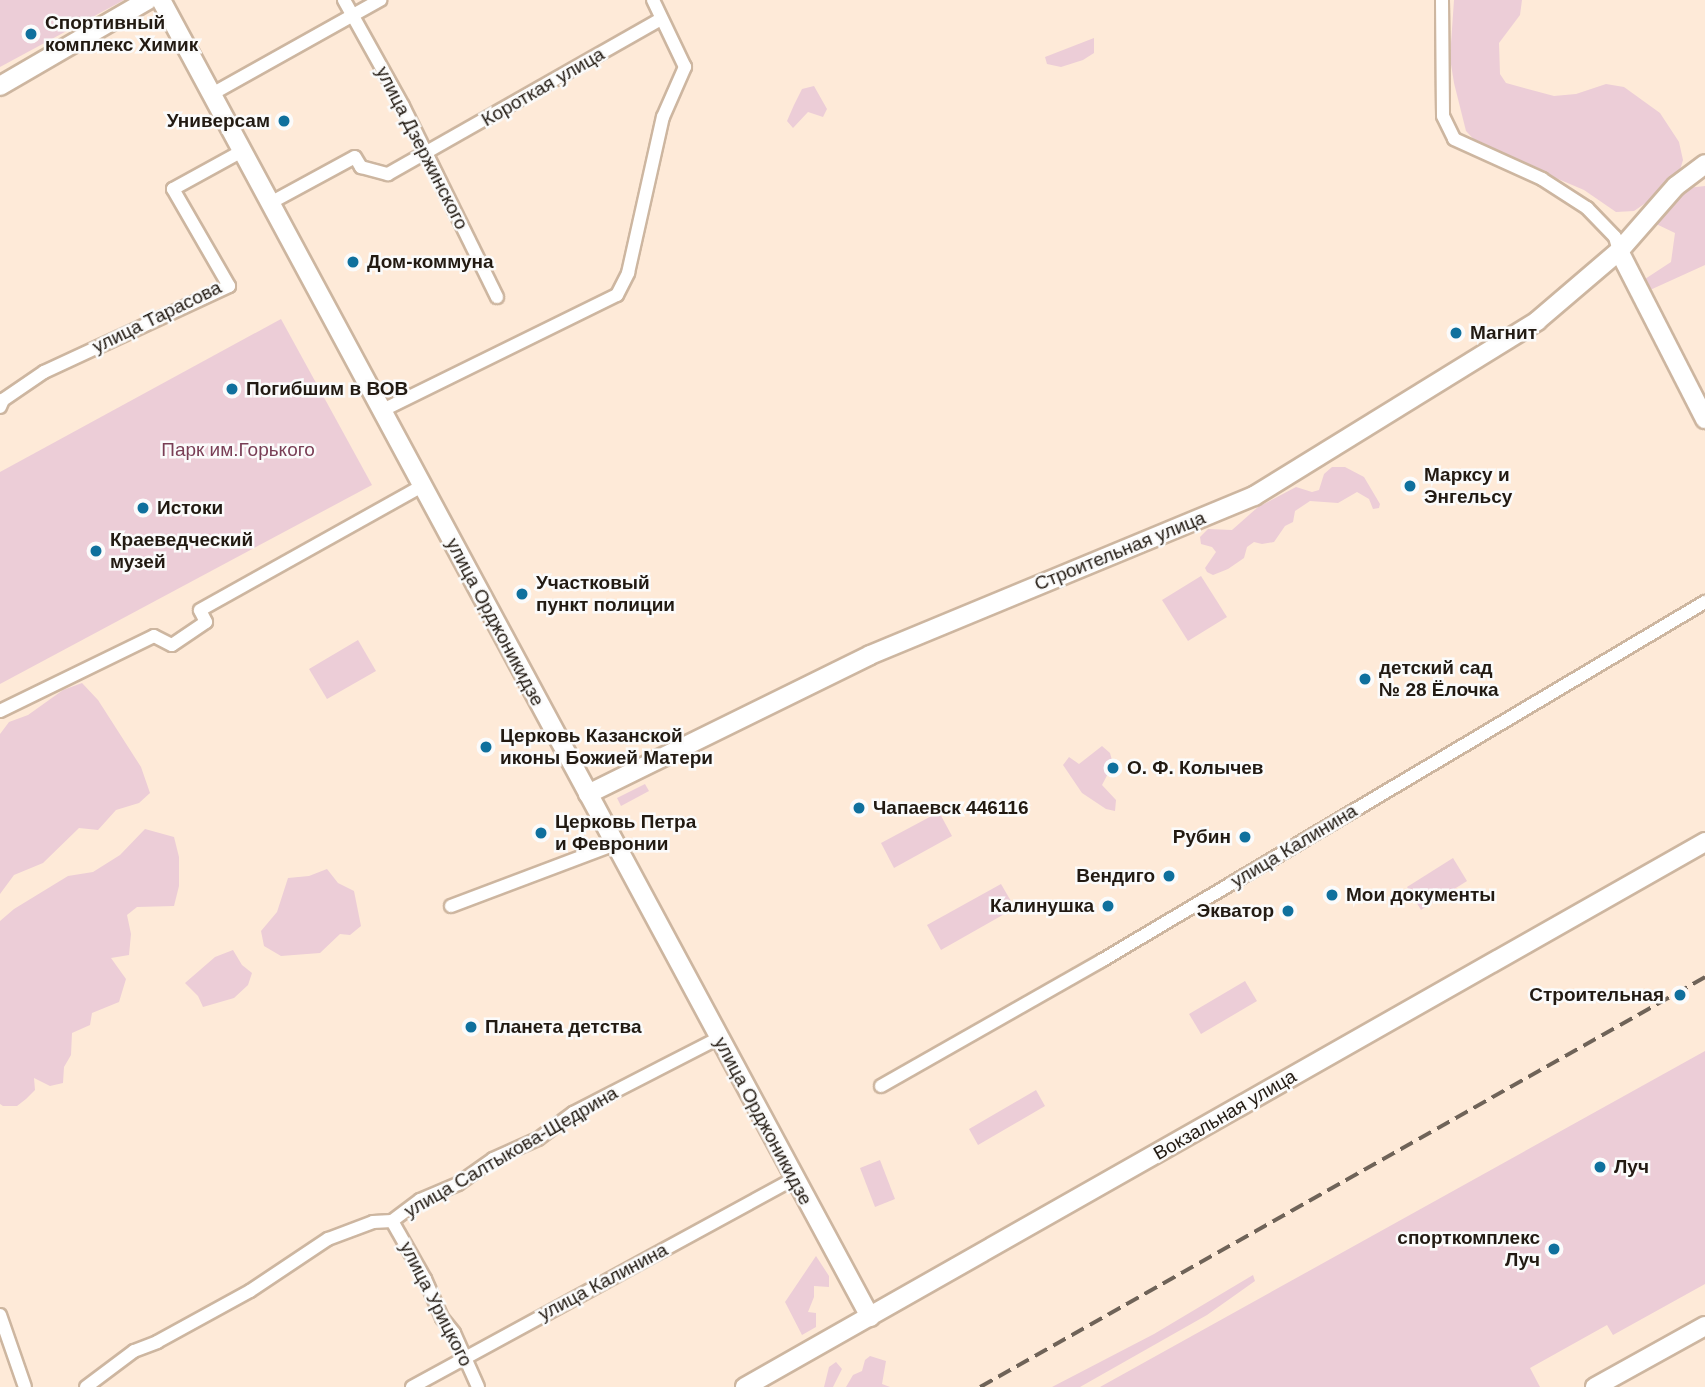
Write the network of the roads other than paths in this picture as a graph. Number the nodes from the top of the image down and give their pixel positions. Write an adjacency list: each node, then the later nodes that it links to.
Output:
1 (148, 0): 9 (street)
2 (161, 0): 10 (street, улица Орджоникидзе)
3 (344, 0): 7 (street, улица Дзержинского)
4 (380, 0): 7 (street)
5 (653, 0): 8 (street)
6 (1441, 0): 15 (street)
7 (353, 16): 10 (street); 12 (street, улица Дзержинского)
8 (662, 19): 12 (street, Короткая улица); 18 (street)
9 (0, 86)
10 (212, 94): 11 (street, улица Орджоникидзе)
11 (244, 150): 14 (street, улица Орджоникидзе); 17 (street, улица Тарасова)
12 (424, 153): 14 (street, Короткая улица); 16 (street, улица Дзержинского)
13 (1705, 163): 15 (street, Строительная улица)
14 (272, 202): 18 (street, улица Орджоникидзе)
15 (1619, 251): 19 (street); 23 (street, Строительная улица)
16 (497, 297)
17 (0, 407)
18 (381, 411): 20 (street, улица Орджоникидзе)
19 (1705, 419)
20 (422, 486): 22 (street); 23 (street, улица Орджоникидзе)
21 (1705, 602): 28 (street, улица Калинина)
22 (0, 711)
23 (588, 793): 25 (street, улица Орджоникидзе)
24 (1705, 842): 32 (street, Вокзальная улица)
25 (615, 844): 26 (street); 27 (street, улица Орджоникидзе)
26 (451, 906)
27 (719, 1038): 29 (street, улица Орджоникидзе); 30 (street, улица Салтыкова-Щедрина)
28 (881, 1086)
29 (794, 1179): 32 (street, улица Орджоникидзе); 34 (street, улица Калинина)
30 (392, 1221): 34 (street, улица Урицкого); 36 (street, улица Салтыкова-Щедрина)
31 (0, 1315): 35 (street)
32 (870, 1317): 39 (street, Вокзальная улица)
33 (1705, 1326): 40 (street)
34 (464, 1359): 37 (street, улица Калинина); 38 (street, улица Урицкого)
35 (25, 1387)
36 (86, 1387)
37 (412, 1387)
38 (478, 1387)
39 (745, 1387)
40 (1595, 1387)

